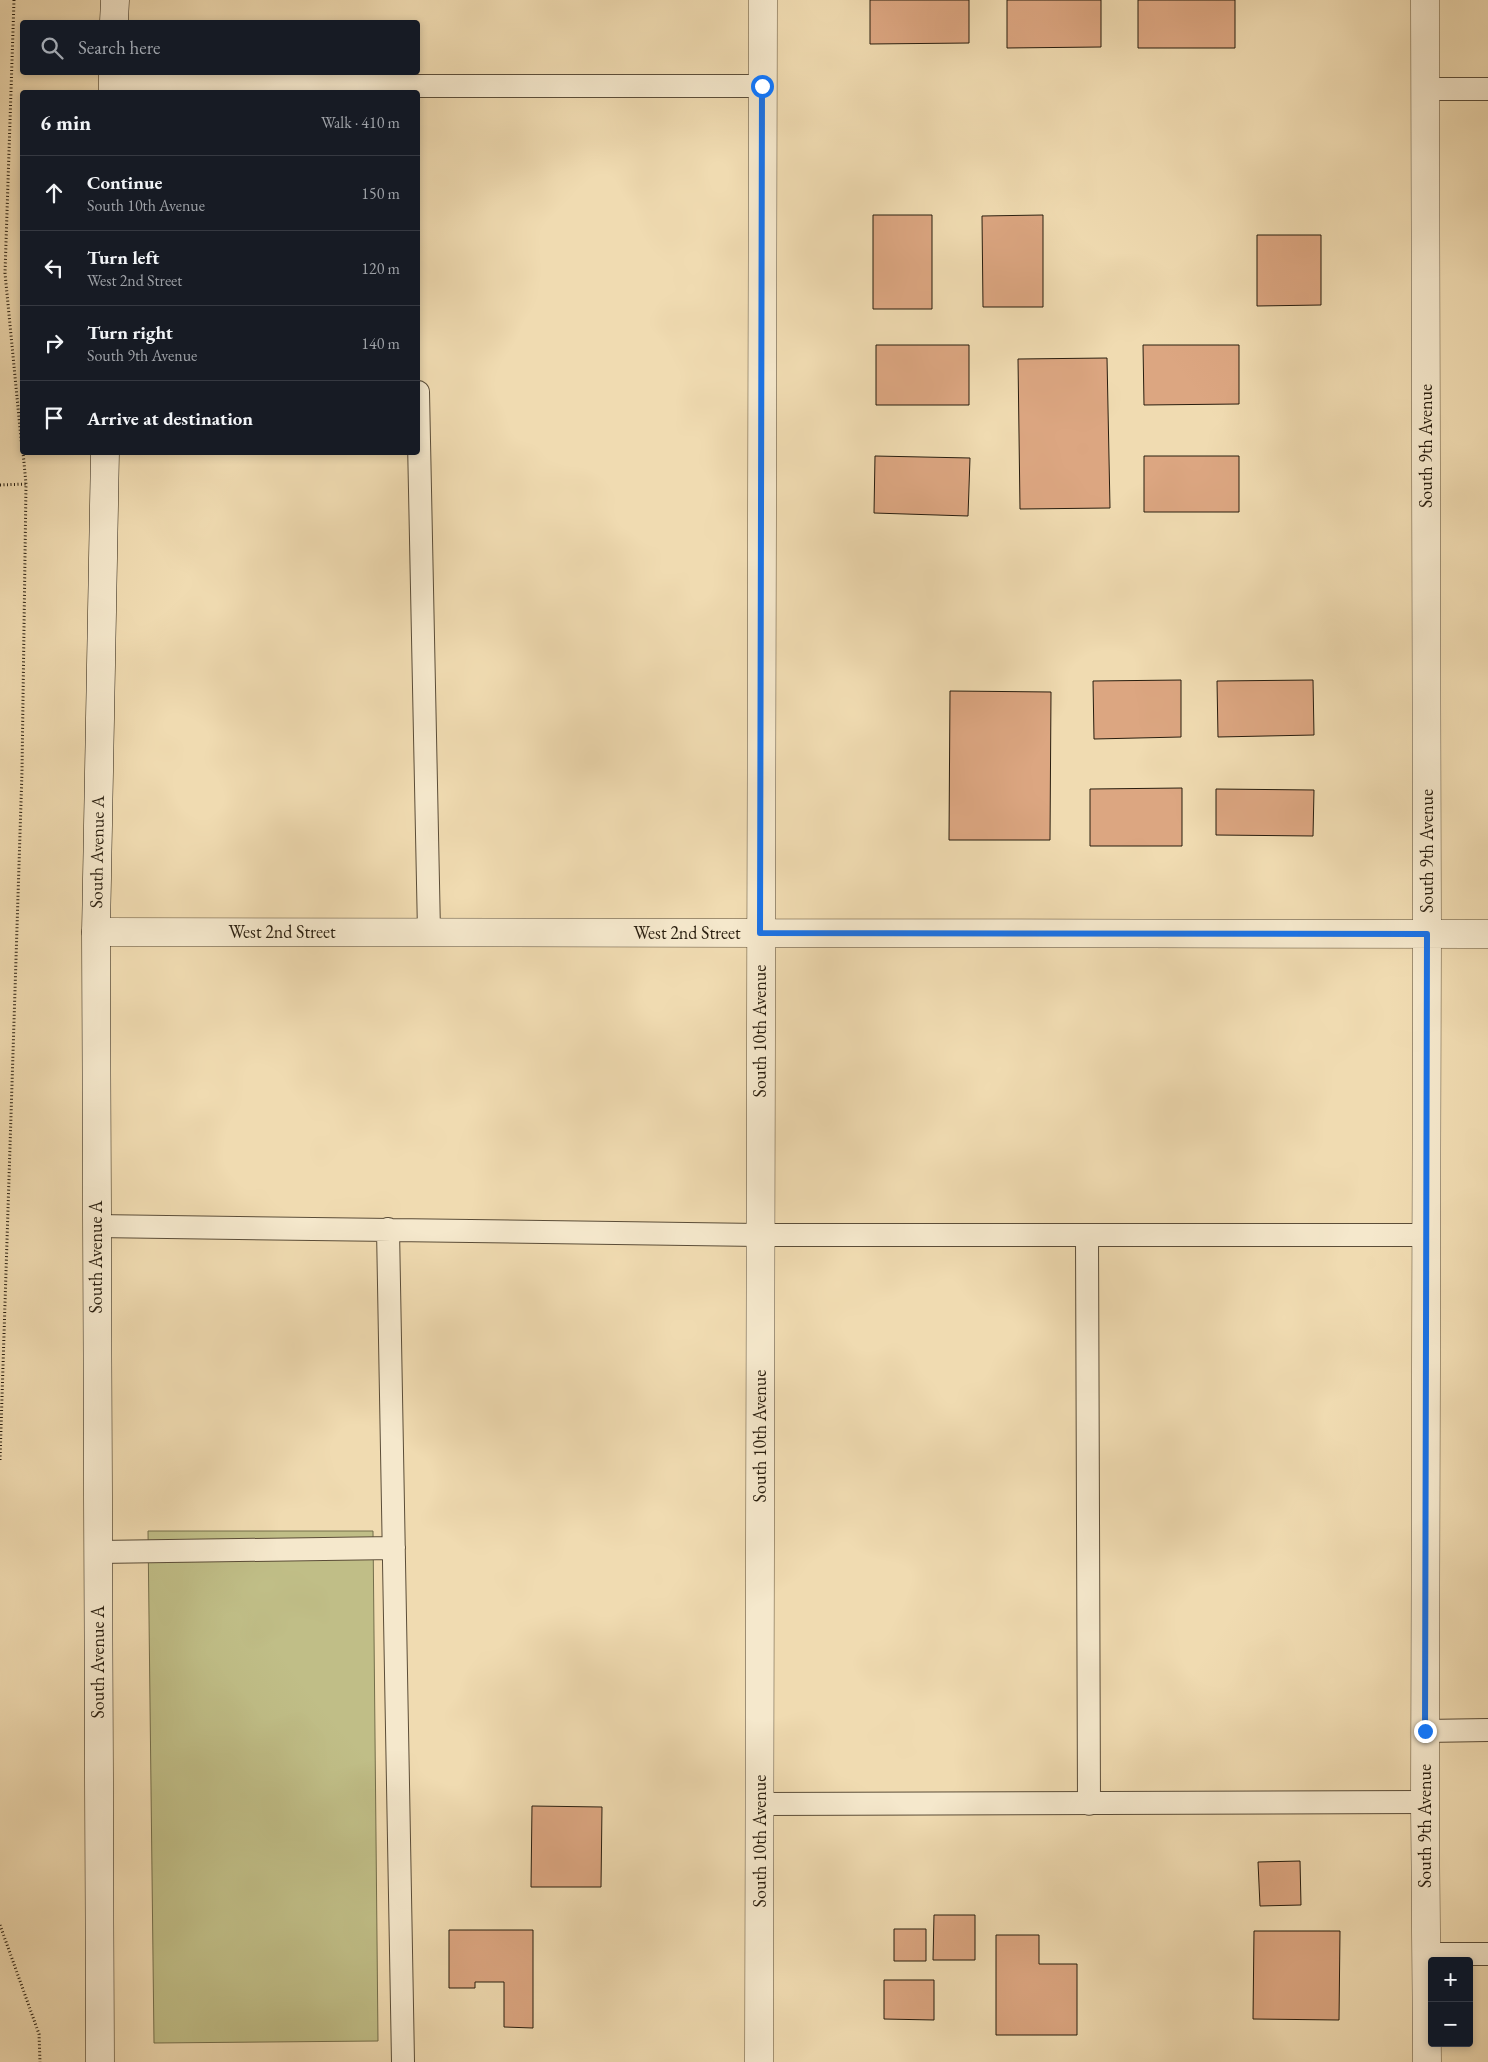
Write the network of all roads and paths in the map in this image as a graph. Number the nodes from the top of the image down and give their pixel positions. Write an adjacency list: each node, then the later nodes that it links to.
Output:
1 (14, 0): 10 (path)
2 (114, 0): 5 (street)
3 (763, 0): 7 (street, South 10th Avenue)
4 (1425, 0): 8 (street, South 9th Avenue)
5 (114, 20)
6 (113, 84): 7 (lane)
7 (762, 86): 18 (street, South 10th Avenue)
8 (1425, 89): 9 (lane); 19 (street, South 9th Avenue)
9 (1488, 89)
10 (20, 427)
11 (23, 455): 14 (path)
12 (105, 455): 16 (street, South Avenue A)
13 (419, 455): 17 (lane)
14 (26, 484): 15 (path); 26 (path)
15 (0, 485)
16 (96, 932): 17 (street, West 2nd Street); 21 (street, South Avenue A)
17 (429, 932): 18 (street, West 2nd Street)
18 (760, 933): 19 (street, West 2nd Street); 23 (street, South 10th Avenue)
19 (1427, 934): 20 (street, West 2nd Street); 25 (street, South 9th Avenue)
20 (1488, 934)
21 (96, 1226): 22 (lane); 28 (street, South Avenue A)
22 (388, 1230): 23 (lane); 27 (lane)
23 (759, 1235): 24 (lane); 32 (street, South 10th Avenue)
24 (1087, 1235): 25 (lane); 33 (lane)
25 (1426, 1235): 30 (street, South 9th Avenue)
26 (0, 1460)
27 (394, 1548): 28 (lane); 39 (lane)
28 (98, 1552): 38 (street, South Avenue A)
29 (1488, 1730): 30 (lane)
30 (1425, 1731): 31 (street, South 9th Avenue)
31 (1425, 1802): 33 (lane); 35 (street, South 9th Avenue)
32 (760, 1804): 33 (lane); 40 (street, South 10th Avenue)
33 (1089, 1804)
34 (0, 1925): 37 (path)
35 (1426, 1954): 36 (lane); 41 (street, South 9th Avenue)
36 (1488, 1954)
37 (40, 2062)
38 (100, 2062)
39 (403, 2062)
40 (759, 2062)
41 (1427, 2062)

